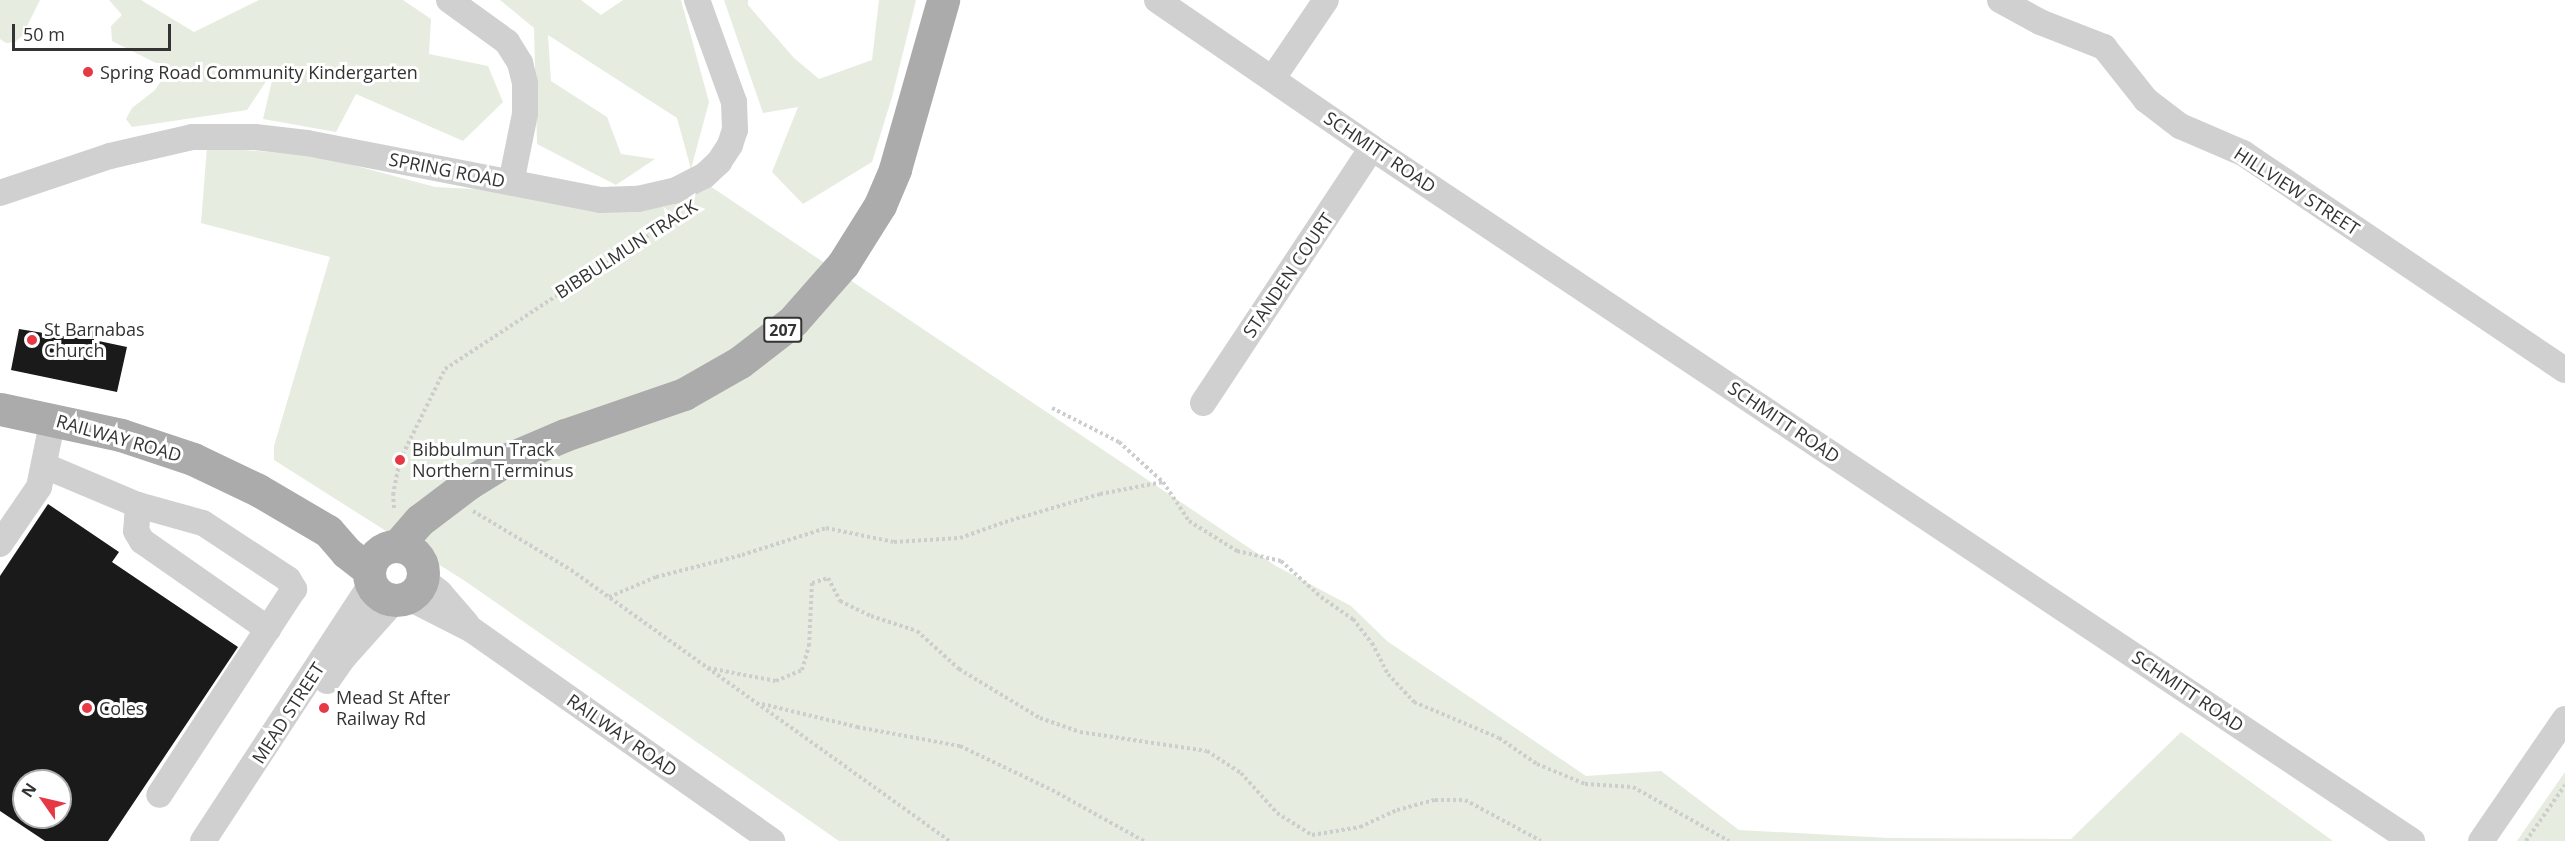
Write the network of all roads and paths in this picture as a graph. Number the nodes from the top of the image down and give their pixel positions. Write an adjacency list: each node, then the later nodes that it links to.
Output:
1 (449, 0): 9 (street)
2 (697, 0): 9 (street, SPRING ROAD)
3 (943, 0): 19 (main road, 207)
4 (1157, 0): 7 (street, SCHMITT ROAD)
5 (1326, 0): 7 (street)
6 (2000, 0): 12 (street, HILLVIEW STREET)
7 (1273, 78): 8 (street, SCHMITT ROAD)
8 (1372, 148): 13 (street, STANDEN COURT); 37 (street, SCHMITT ROAD)
9 (511, 183): 10 (street, SPRING ROAD)
10 (0, 193)
11 (689, 209): 22 (path, BIBBULMUN TRACK)
12 (2565, 370)
13 (1203, 403)
14 (1052, 408): 18 (path)
15 (0, 409): 16 (main road, RAILWAY ROAD)
16 (53, 419): 17 (street); 22 (main road, RAILWAY ROAD)
17 (45, 466): 20 (street); 21 (street)
18 (1163, 482): 23 (path); 36 (path)
19 (452, 498): 22 (main road, 207); 23 (path)
20 (138, 505): 24 (street); 24 (street)
21 (0, 544)
22 (396, 568): 30 (street, MEAD STREET / 207); 31 (street, MEAD STREET / 207); 32 (street, RAILWAY ROAD)
23 (608, 597): 25 (path)
24 (268, 629): 29 (street)
25 (708, 668): 26 (path); 35 (path)
26 (758, 703): 33 (path); 34 (path)
27 (2565, 719): 38 (street)
28 (2565, 785): 39 (path)
29 (159, 795)
30 (203, 841)
31 (220, 841)
32 (772, 841)
33 (950, 841)
34 (1144, 841)
35 (1541, 841)
36 (1729, 841)
37 (2412, 841)
38 (2481, 841)
39 (2526, 841)

